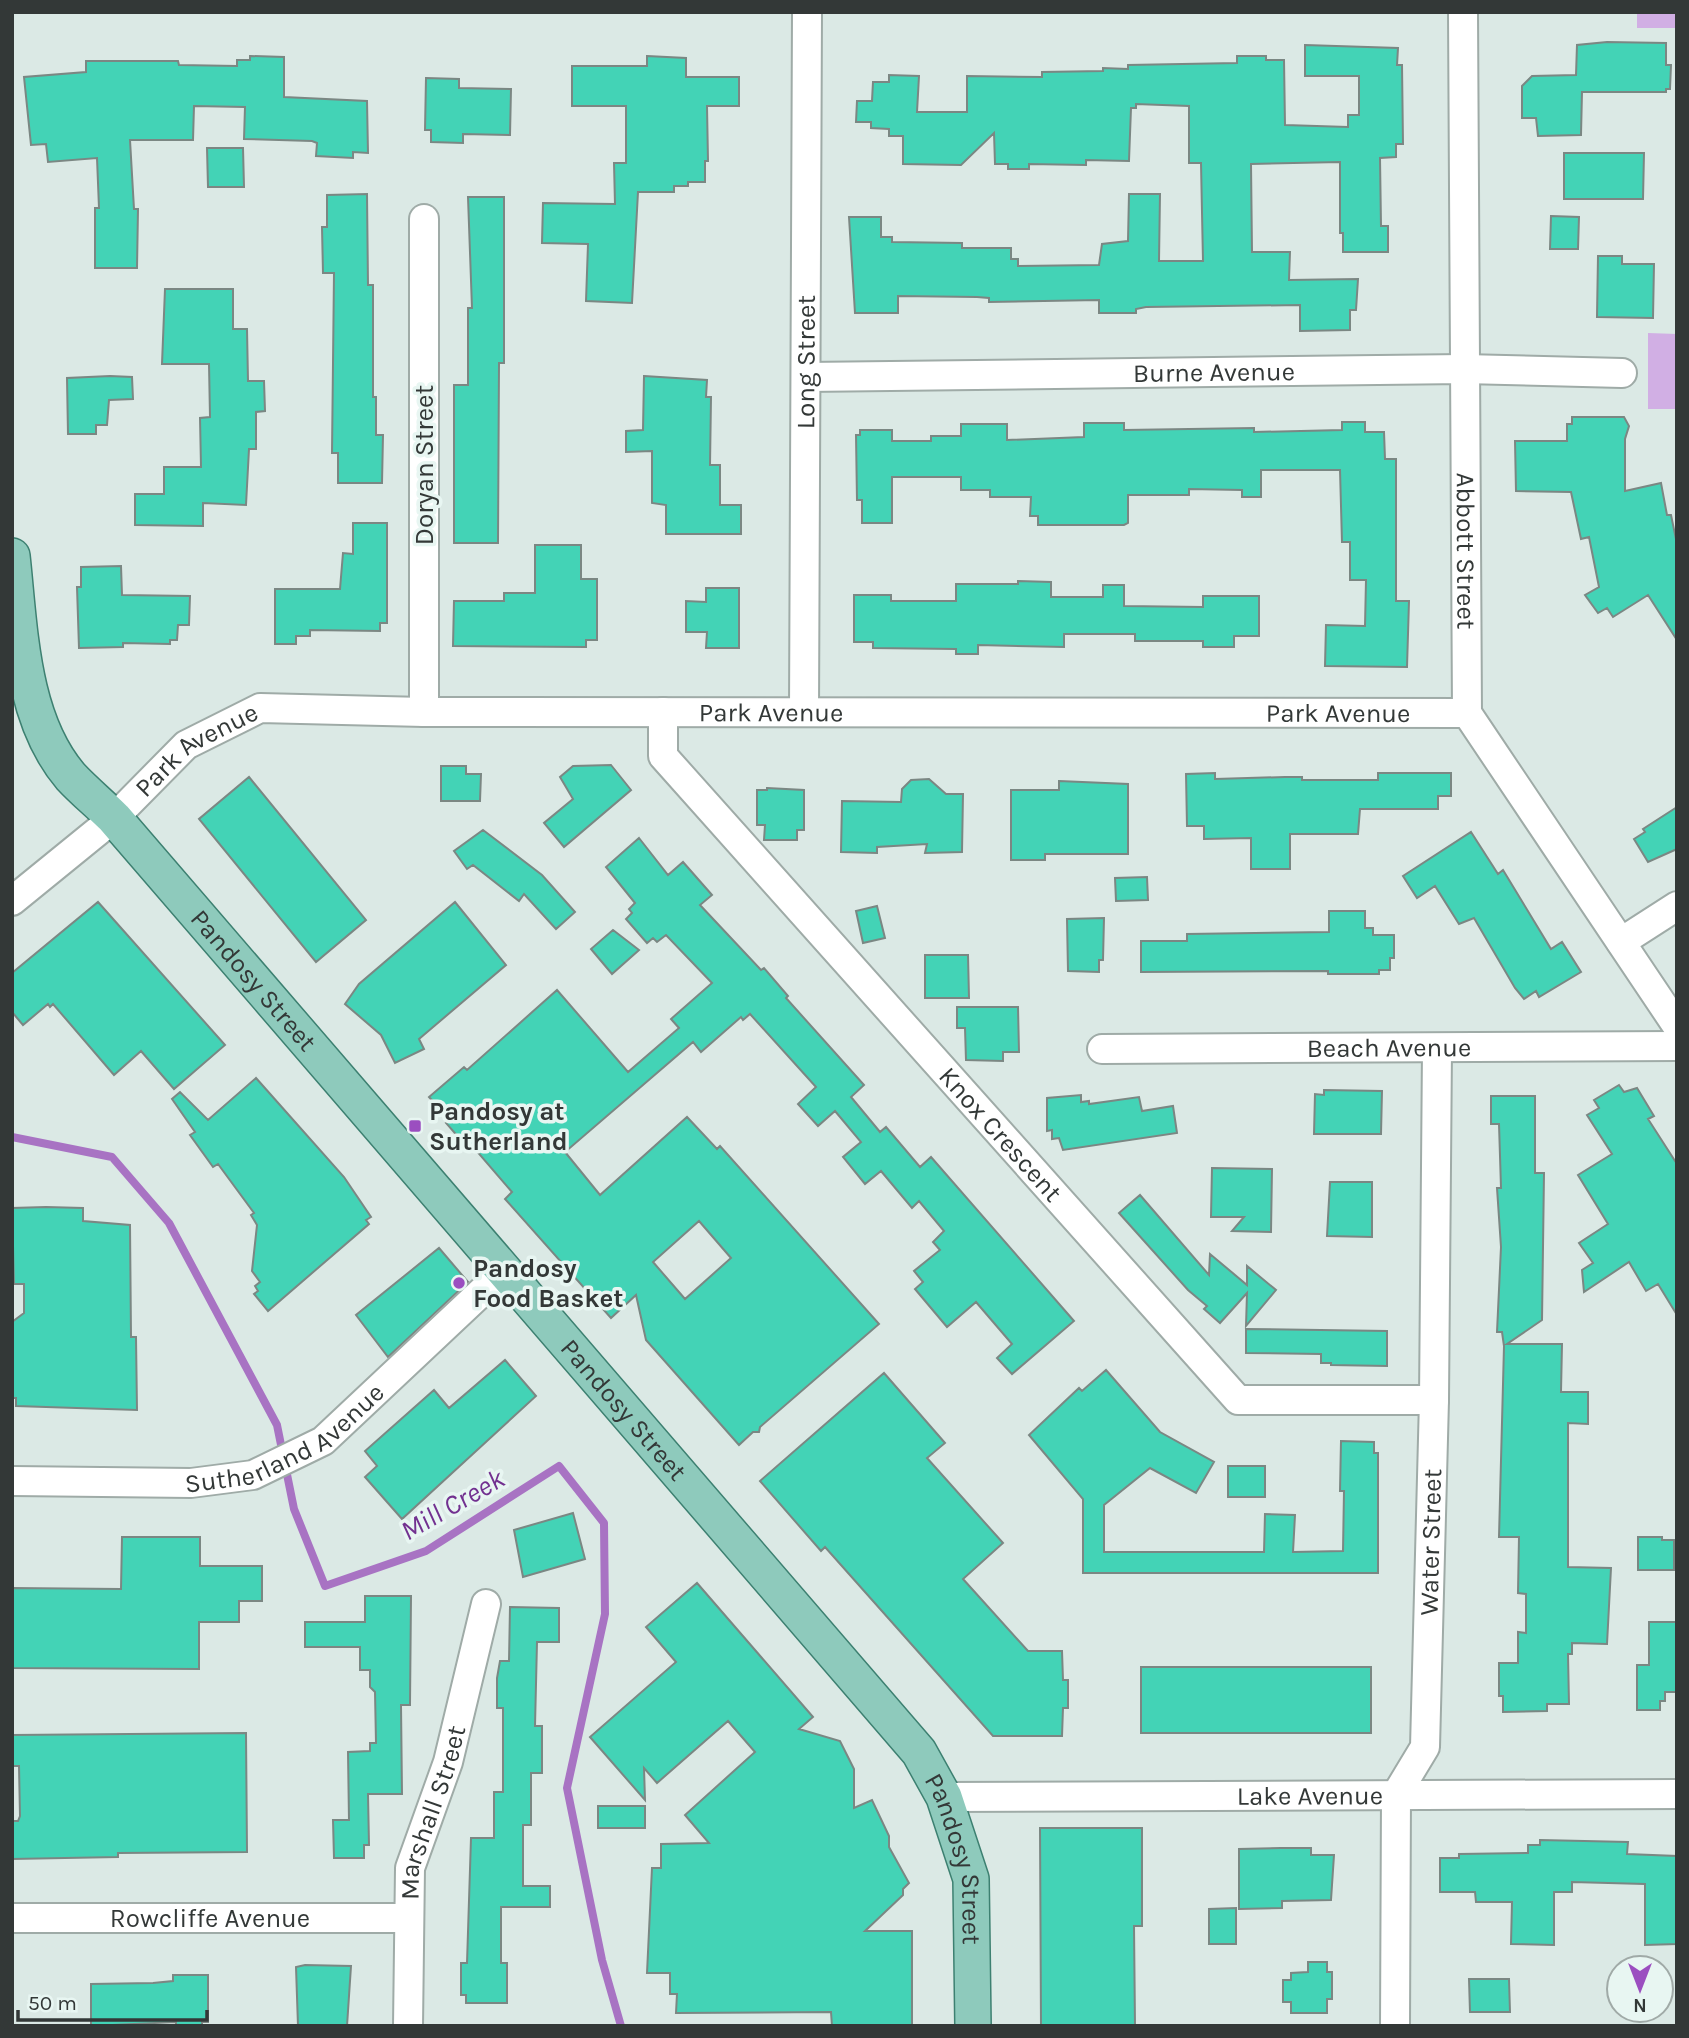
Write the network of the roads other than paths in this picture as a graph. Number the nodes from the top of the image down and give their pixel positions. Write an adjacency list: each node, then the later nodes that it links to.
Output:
1 (807, 12): 6 (street, Long Street)
2 (1463, 12): 4 (street, Abbott Street)
3 (424, 219): 8 (street, Doryan Street)
4 (1464, 369): 5 (street, Burne Avenue); 6 (street, Burne Avenue); 11 (street, Abbott Street)
5 (1622, 373)
6 (806, 377): 10 (street, Long Street)
7 (12, 556): 12 (main road, Pandosy Street)
8 (424, 712): 9 (street, Park Avenue); 12 (street, Park Avenue)
9 (663, 712): 10 (street, Park Avenue); 21 (street, Knox Crescent)
10 (804, 712): 11 (street, Park Avenue)
11 (1467, 713): 15 (street)
12 (114, 818): 13 (street, Park Avenue); 20 (main road, Pandosy Street)
13 (12, 901)
14 (1677, 906): 15 (street)
15 (1620, 942): 16 (street)
16 (1677, 1026)
17 (1677, 1046): 19 (street, Beach Avenue)
18 (1102, 1049): 19 (street, Beach Avenue)
19 (1437, 1049): 21 (street, Water Street)
20 (505, 1270): 22 (street, Sutherland Avenue); 26 (main road, Pandosy Street)
21 (1434, 1400): 25 (street, Water Street)
22 (12, 1481)
23 (486, 1604): 28 (street, Marshall Street)
24 (1677, 1794): 25 (street, Lake Avenue)
25 (1396, 1795): 26 (street, Lake Avenue); 31 (street)
26 (944, 1797): 30 (main road, Pandosy Street)
27 (12, 1918): 28 (street, Rowcliffe Avenue)
28 (409, 1919): 29 (street, Marshall Street)
29 (408, 2026)
30 (973, 2026)
31 (1395, 2026)

